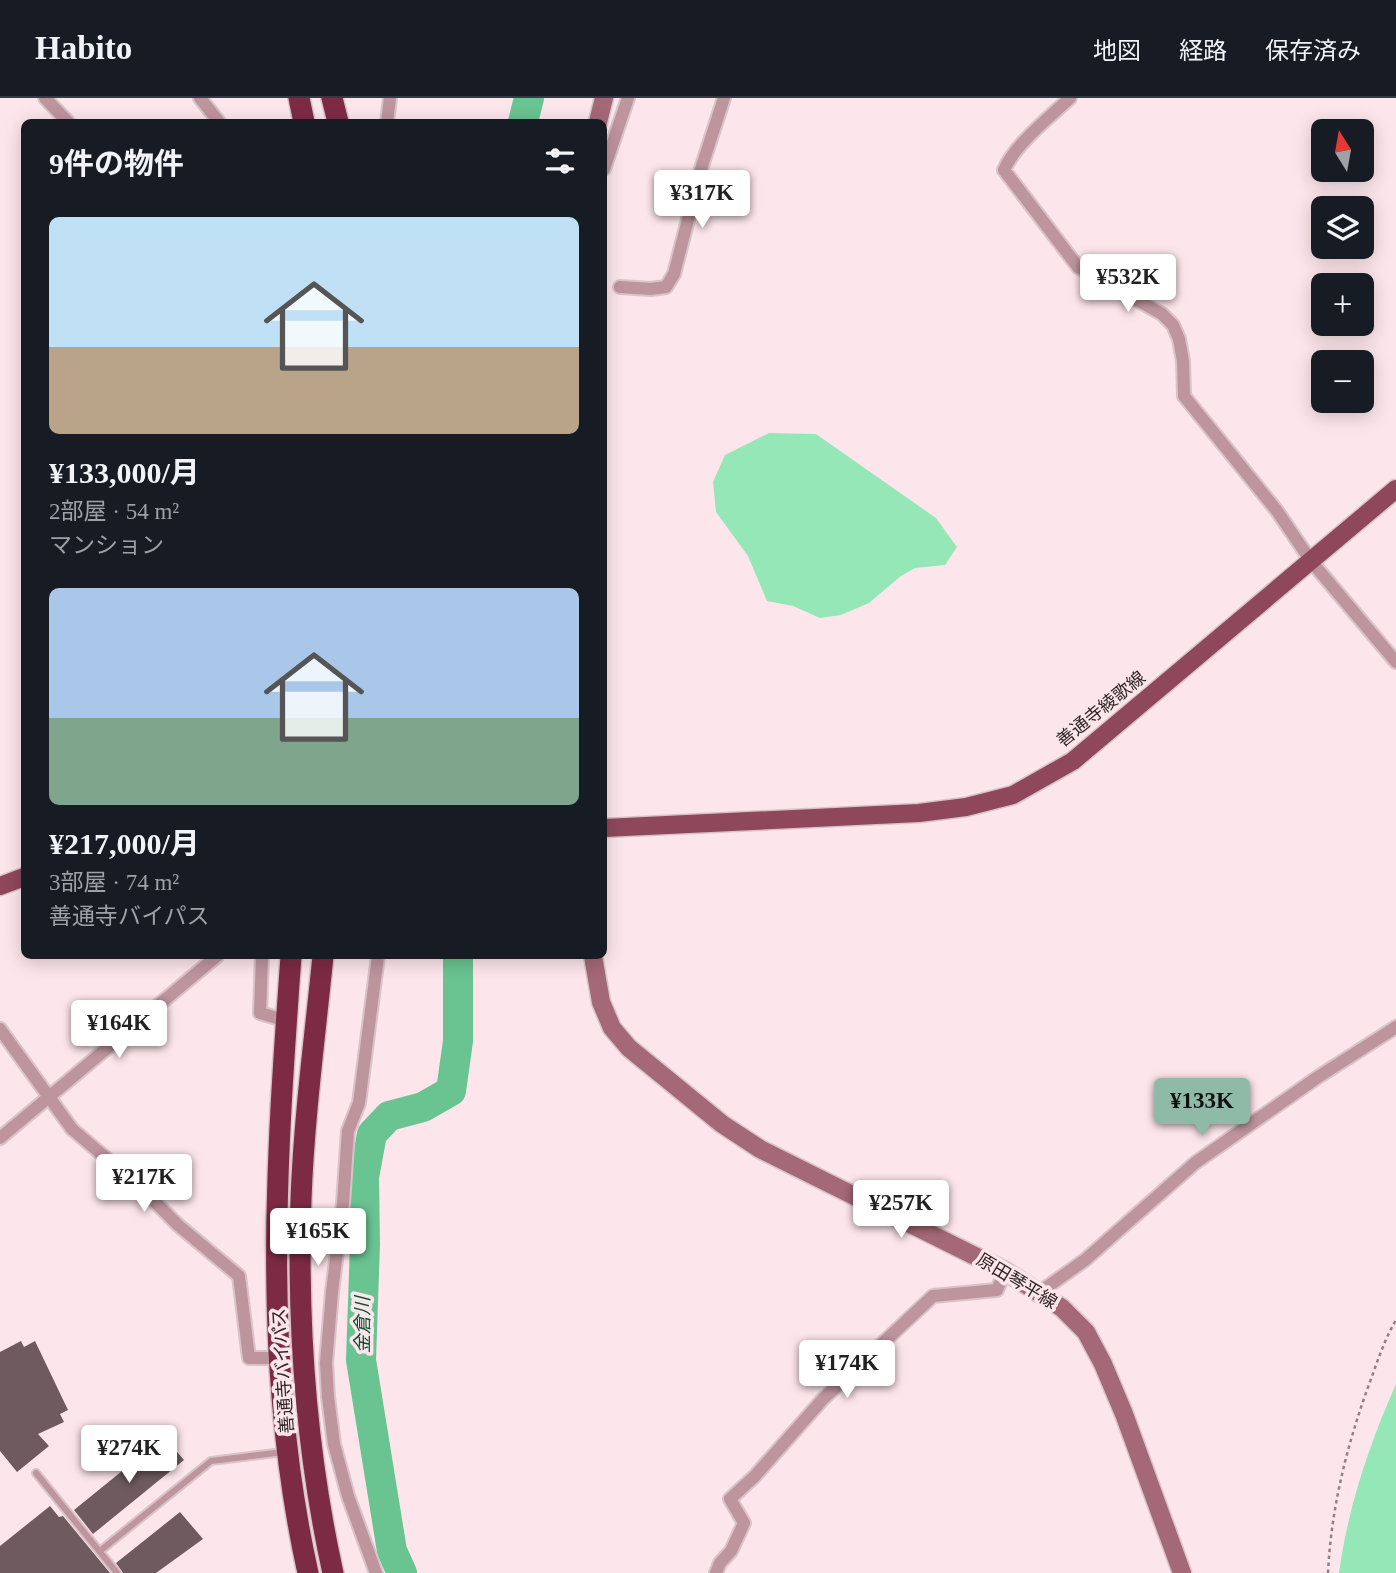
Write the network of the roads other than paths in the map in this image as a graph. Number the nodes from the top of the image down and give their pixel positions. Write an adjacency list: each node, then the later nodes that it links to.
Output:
1 (45, 98): 10 (street)
2 (200, 98): 11 (street)
3 (299, 98): 12 (highway)
4 (332, 98): 13 (highway)
5 (390, 98): 14 (street)
6 (604, 98): 15 (main road)
7 (628, 98): 16 (street)
8 (724, 98): 17 (street)
9 (1070, 98): 19 (street)
10 (65, 119)
11 (217, 119)
12 (303, 119)
13 (337, 119)
14 (387, 119)
15 (599, 119)
16 (607, 160)
17 (620, 287)
18 (1396, 489): 19 (main road, 善通寺綾歌線)
19 (1311, 561): 20 (street); 21 (main road, 善通寺綾歌線)
20 (1396, 662)
21 (607, 828)
22 (21, 878): 23 (main road)
23 (0, 886)
24 (213, 959): 33 (street)
25 (262, 959): 30 (street)
26 (291, 959): 30 (highway, 善通寺バイパス)
27 (323, 959): 43 (highway, 善通寺バイパス)
28 (378, 959): 44 (street)
29 (594, 959): 35 (main road, 原田琴平線)
30 (286, 1021): 37 (highway, 善通寺バイパス)
31 (1396, 1027): 36 (street)
32 (0, 1029): 33 (street)
33 (50, 1096): 34 (street); 37 (street)
34 (0, 1138)
35 (1005, 1270): 36 (main road, 原田琴平線); 45 (street)
36 (1041, 1292): 46 (main road, 原田琴平線)
37 (279, 1357): 38 (highway, 善通寺バイパス)
38 (288, 1451): 40 (lane); 42 (highway, 善通寺バイパス)
39 (36, 1473): 40 (lane)
40 (100, 1551): 41 (lane)
41 (117, 1573)
42 (309, 1573)
43 (333, 1573)
44 (376, 1573)
45 (716, 1573)
46 (1182, 1573)

